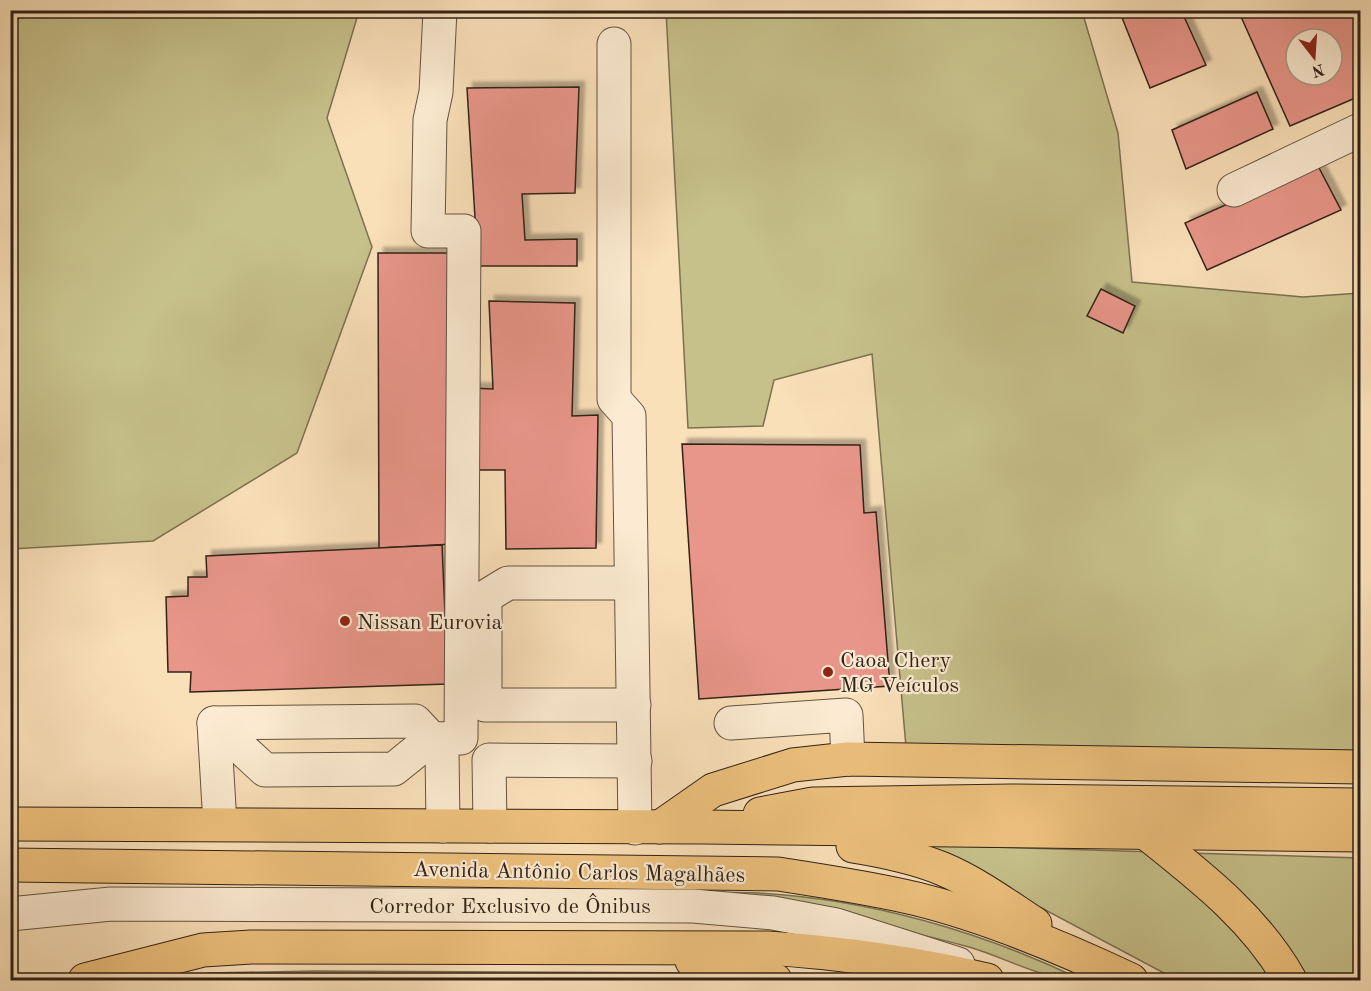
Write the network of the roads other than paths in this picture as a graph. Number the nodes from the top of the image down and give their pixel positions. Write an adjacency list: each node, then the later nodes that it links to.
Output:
1 (440, 10): 9 (lane)
2 (614, 44): 5 (lane)
3 (1360, 130): 4 (lane)
4 (1234, 189)
5 (631, 583): 6 (lane); 6 (lane)
6 (634, 705): 11 (lane)
7 (214, 723): 9 (lane); 9 (lane); 16 (lane)
8 (731, 723): 10 (lane)
9 (431, 739): 17 (lane)
10 (848, 759): 12 (highway); 19 (highway)
11 (634, 761): 18 (lane); 19 (lane)
12 (1360, 767)
13 (1360, 805): 14 (highway)
14 (1145, 818): 19 (highway); 20 (highway); 31 (highway)
15 (10, 824): 16 (highway)
16 (220, 824): 17 (highway)
17 (443, 826): 18 (highway)
18 (490, 826): 19 (highway)
19 (670, 827): 26 (highway)
20 (1360, 835)
21 (10, 865): 22 (highway, Avenida Antônio Carlos Magalhães)
22 (204, 867): 23 (lane); 26 (highway, Avenida Antônio Carlos Magalhães)
23 (10, 904)
24 (10, 914): 30 (lane, Corredor Exclusivo de Ônibus)
25 (638, 948): 27 (highway); 28 (highway); 29 (highway)
26 (1117, 974)
27 (86, 981)
28 (775, 981)
29 (987, 981)
30 (999, 981)
31 (1290, 981)

